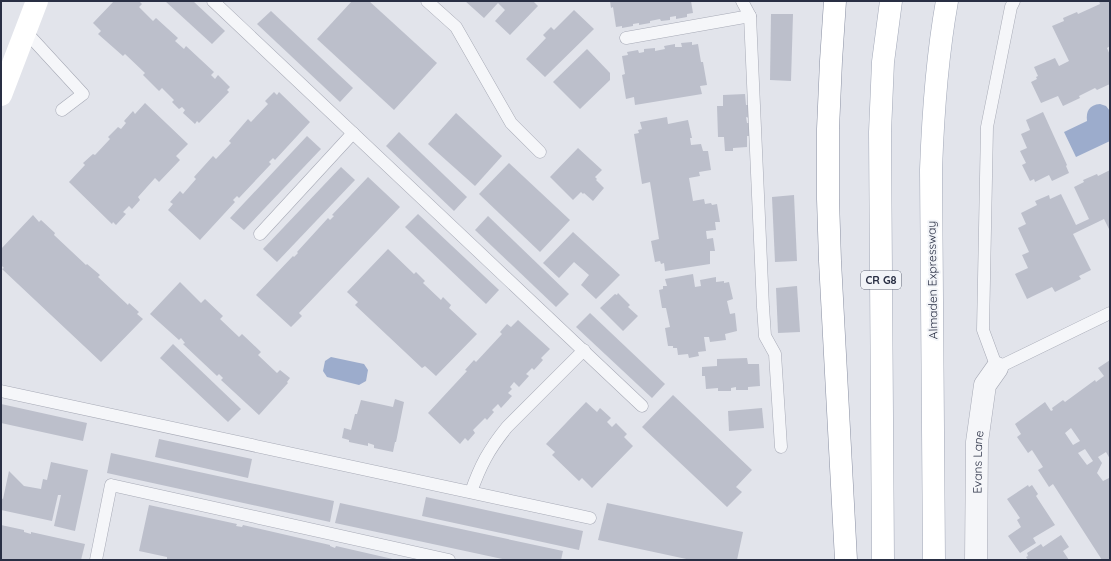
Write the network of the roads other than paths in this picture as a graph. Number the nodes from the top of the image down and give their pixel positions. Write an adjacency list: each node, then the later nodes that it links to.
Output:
1 (38, 1): 10 (main road)
2 (214, 1): 14 (lane)
3 (427, 1): 15 (lane)
4 (742, 1): 9 (lane)
5 (835, 1): 27 (main road)
6 (891, 1): 28 (main road, CR G8)
7 (947, 1): 29 (main road, Almaden Expressway)
8 (1014, 1): 19 (lane)
9 (750, 16): 11 (lane); 22 (lane)
10 (26, 32): 12 (main road); 13 (lane)
11 (626, 38)
12 (1, 95)
13 (62, 110)
14 (353, 133): 16 (lane); 18 (lane)
15 (540, 152)
16 (260, 234)
17 (1110, 313): 19 (lane)
18 (584, 350): 21 (lane); 23 (lane)
19 (997, 368): 30 (street, Evans Lane)
20 (1, 391): 23 (lane)
21 (642, 406)
22 (781, 447)
23 (471, 492): 24 (lane)
24 (590, 518)
25 (96, 560): 26 (lane)
26 (449, 560)
27 (846, 560)
28 (883, 560)
29 (934, 560)
30 (976, 560)

